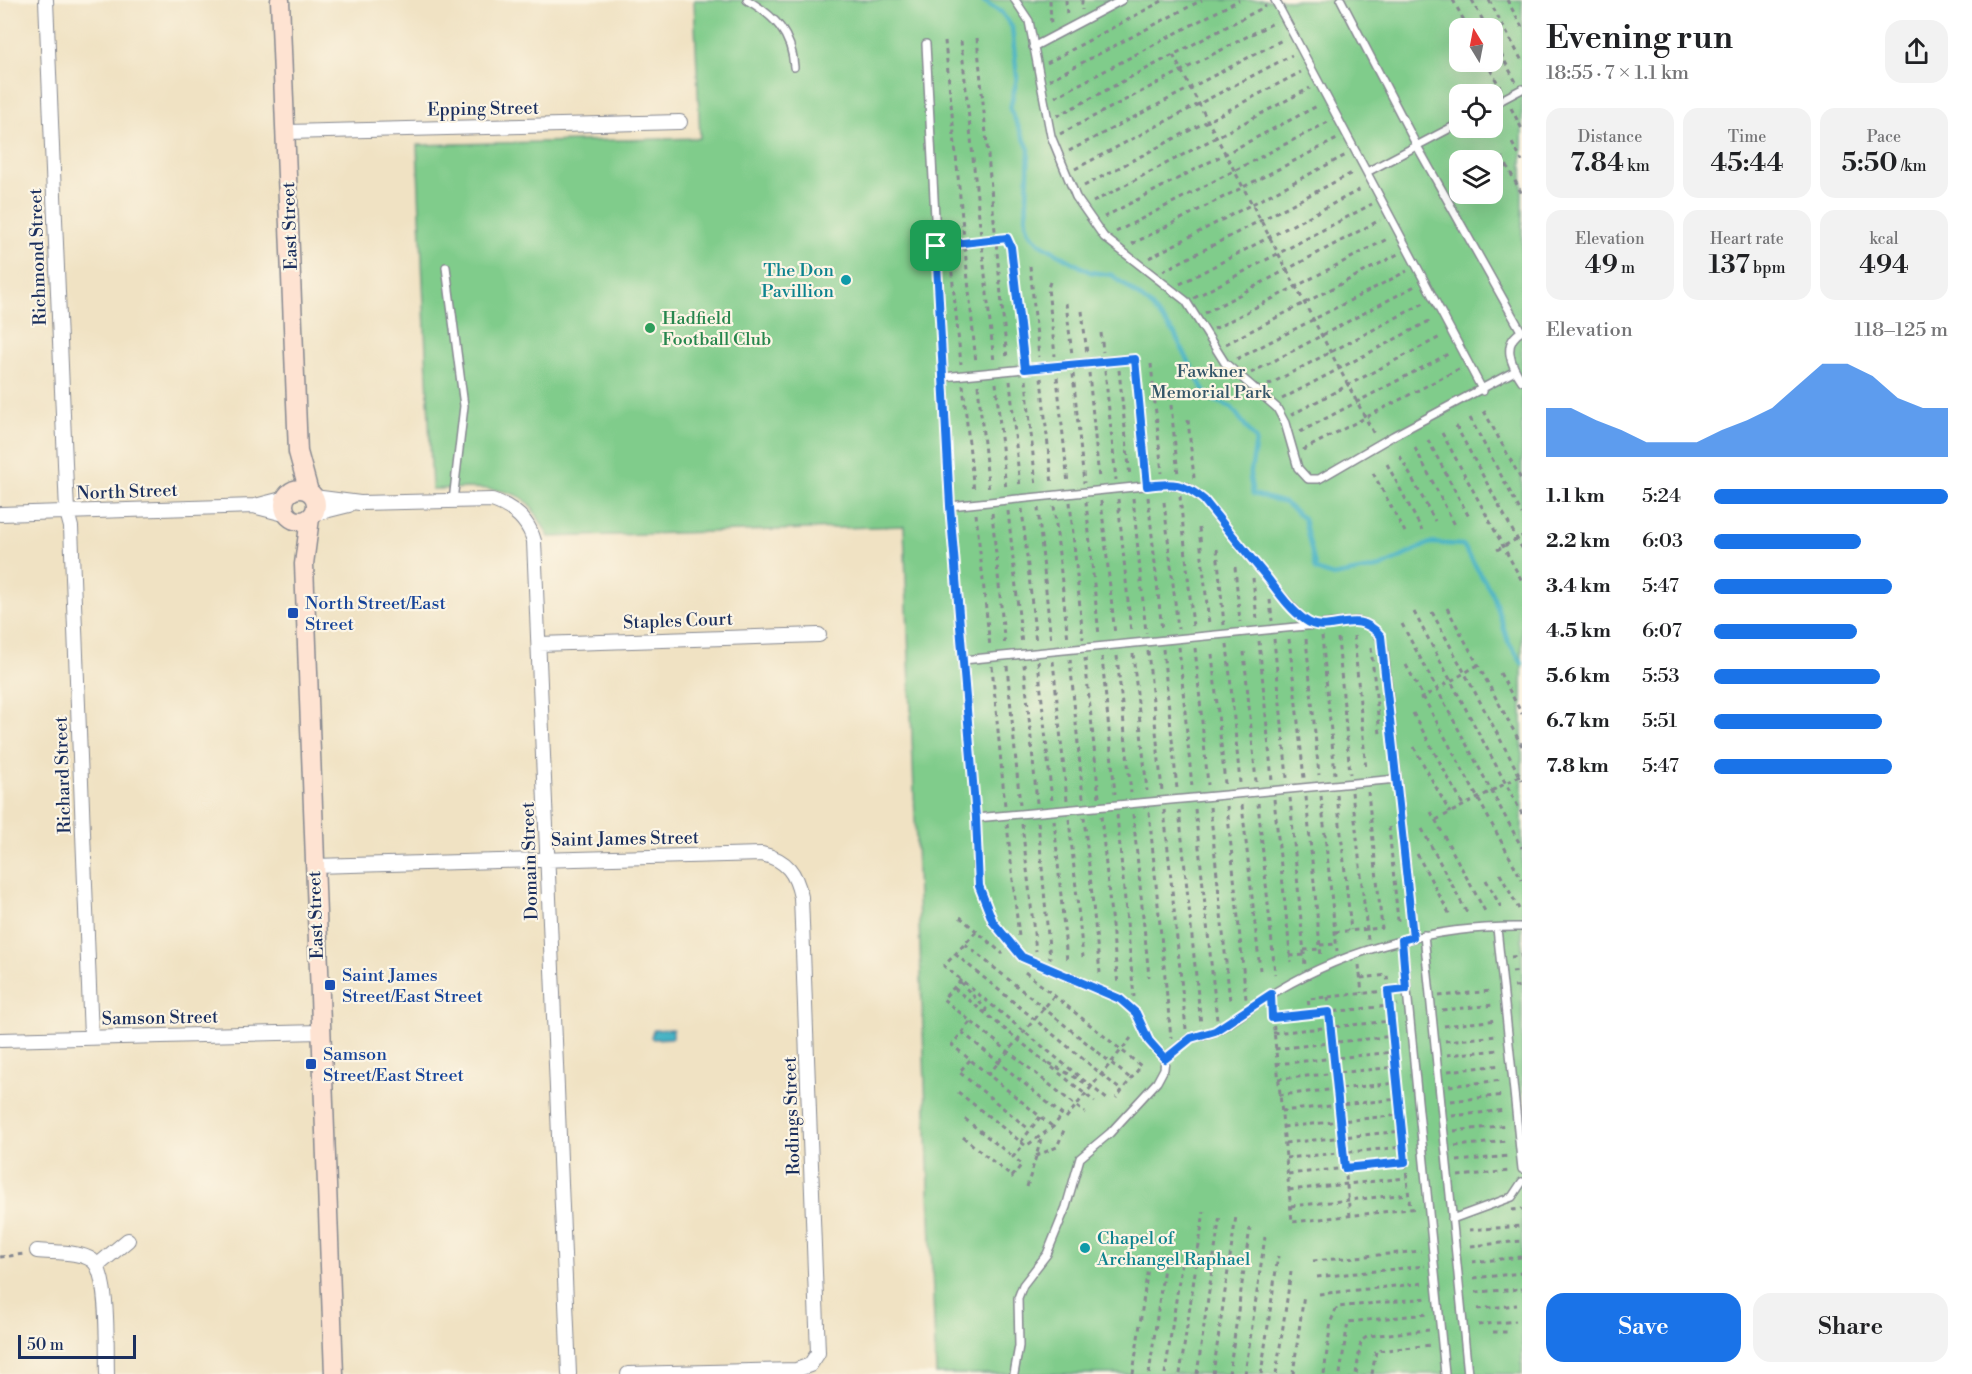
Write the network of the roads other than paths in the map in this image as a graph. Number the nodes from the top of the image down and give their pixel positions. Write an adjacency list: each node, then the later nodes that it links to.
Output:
1 (46, 0): 28 (street, Richmond Street)
2 (280, 0): 15 (street, East Street)
3 (747, 0): 10 (lane)
4 (1015, 0): 9 (lane)
5 (1122, 0): 9 (lane)
6 (1341, 0): 16 (lane)
7 (1276, 1): 17 (lane)
8 (926, 44): 22 (lane)
9 (1033, 47): 24 (lane)
10 (794, 67)
11 (1521, 89): 12 (lane)
12 (1503, 99)
13 (680, 122): 15 (street, Epping Street)
14 (1449, 129): 16 (lane)
15 (286, 132): 26 (street, East Street)
16 (1417, 146): 17 (lane); 19 (lane)
17 (1365, 170): 24 (lane)
18 (446, 267): 25 (lane)
19 (1522, 331): 21 (lane)
20 (1135, 362): 22 (lane)
21 (1515, 371): 23 (lane); 24 (lane)
22 (943, 377): 27 (lane)
23 (1522, 381)
24 (1483, 391)
25 (453, 501): 26 (street, Domain Street); 32 (street, Domain Street)
26 (301, 506): 28 (street, North Street); 37 (street, East Street)
27 (950, 506): 30 (lane); 33 (lane)
28 (67, 512): 29 (street, North Street); 45 (street, Richard Street)
29 (0, 514)
30 (1315, 625): 33 (lane); 34 (lane)
31 (819, 635): 32 (street, Staples Court)
32 (539, 644): 36 (street, Domain Street)
33 (963, 660): 35 (lane)
34 (1397, 779): 35 (lane); 42 (lane)
35 (976, 818): 47 (lane)
36 (548, 859): 37 (street, Saint James Street); 38 (street, Saint James Street); 56 (street, Domain Street)
37 (314, 866): 44 (street, East Street)
38 (789, 866): 57 (street, Rodings Street)
39 (1522, 927): 40 (lane)
40 (1497, 928): 41 (lane); 48 (lane)
41 (1424, 935): 42 (lane); 50 (lane)
42 (1413, 937): 43 (lane)
43 (1402, 940): 47 (lane); 59 (lane)
44 (321, 1032): 45 (street, Samson Street); 55 (street, East Street)
45 (91, 1038): 46 (street, Samson Street)
46 (0, 1040)
47 (1165, 1059): 58 (lane)
48 (1522, 1169)
49 (1522, 1182): 50 (lane)
50 (1452, 1219): 60 (lane)
51 (128, 1240): 53 (street)
52 (37, 1251): 53 (street)
53 (98, 1266): 54 (street)
54 (107, 1374)
55 (334, 1374)
56 (569, 1374)
57 (628, 1374)
58 (1014, 1374)
59 (1445, 1374)
60 (1468, 1374)

